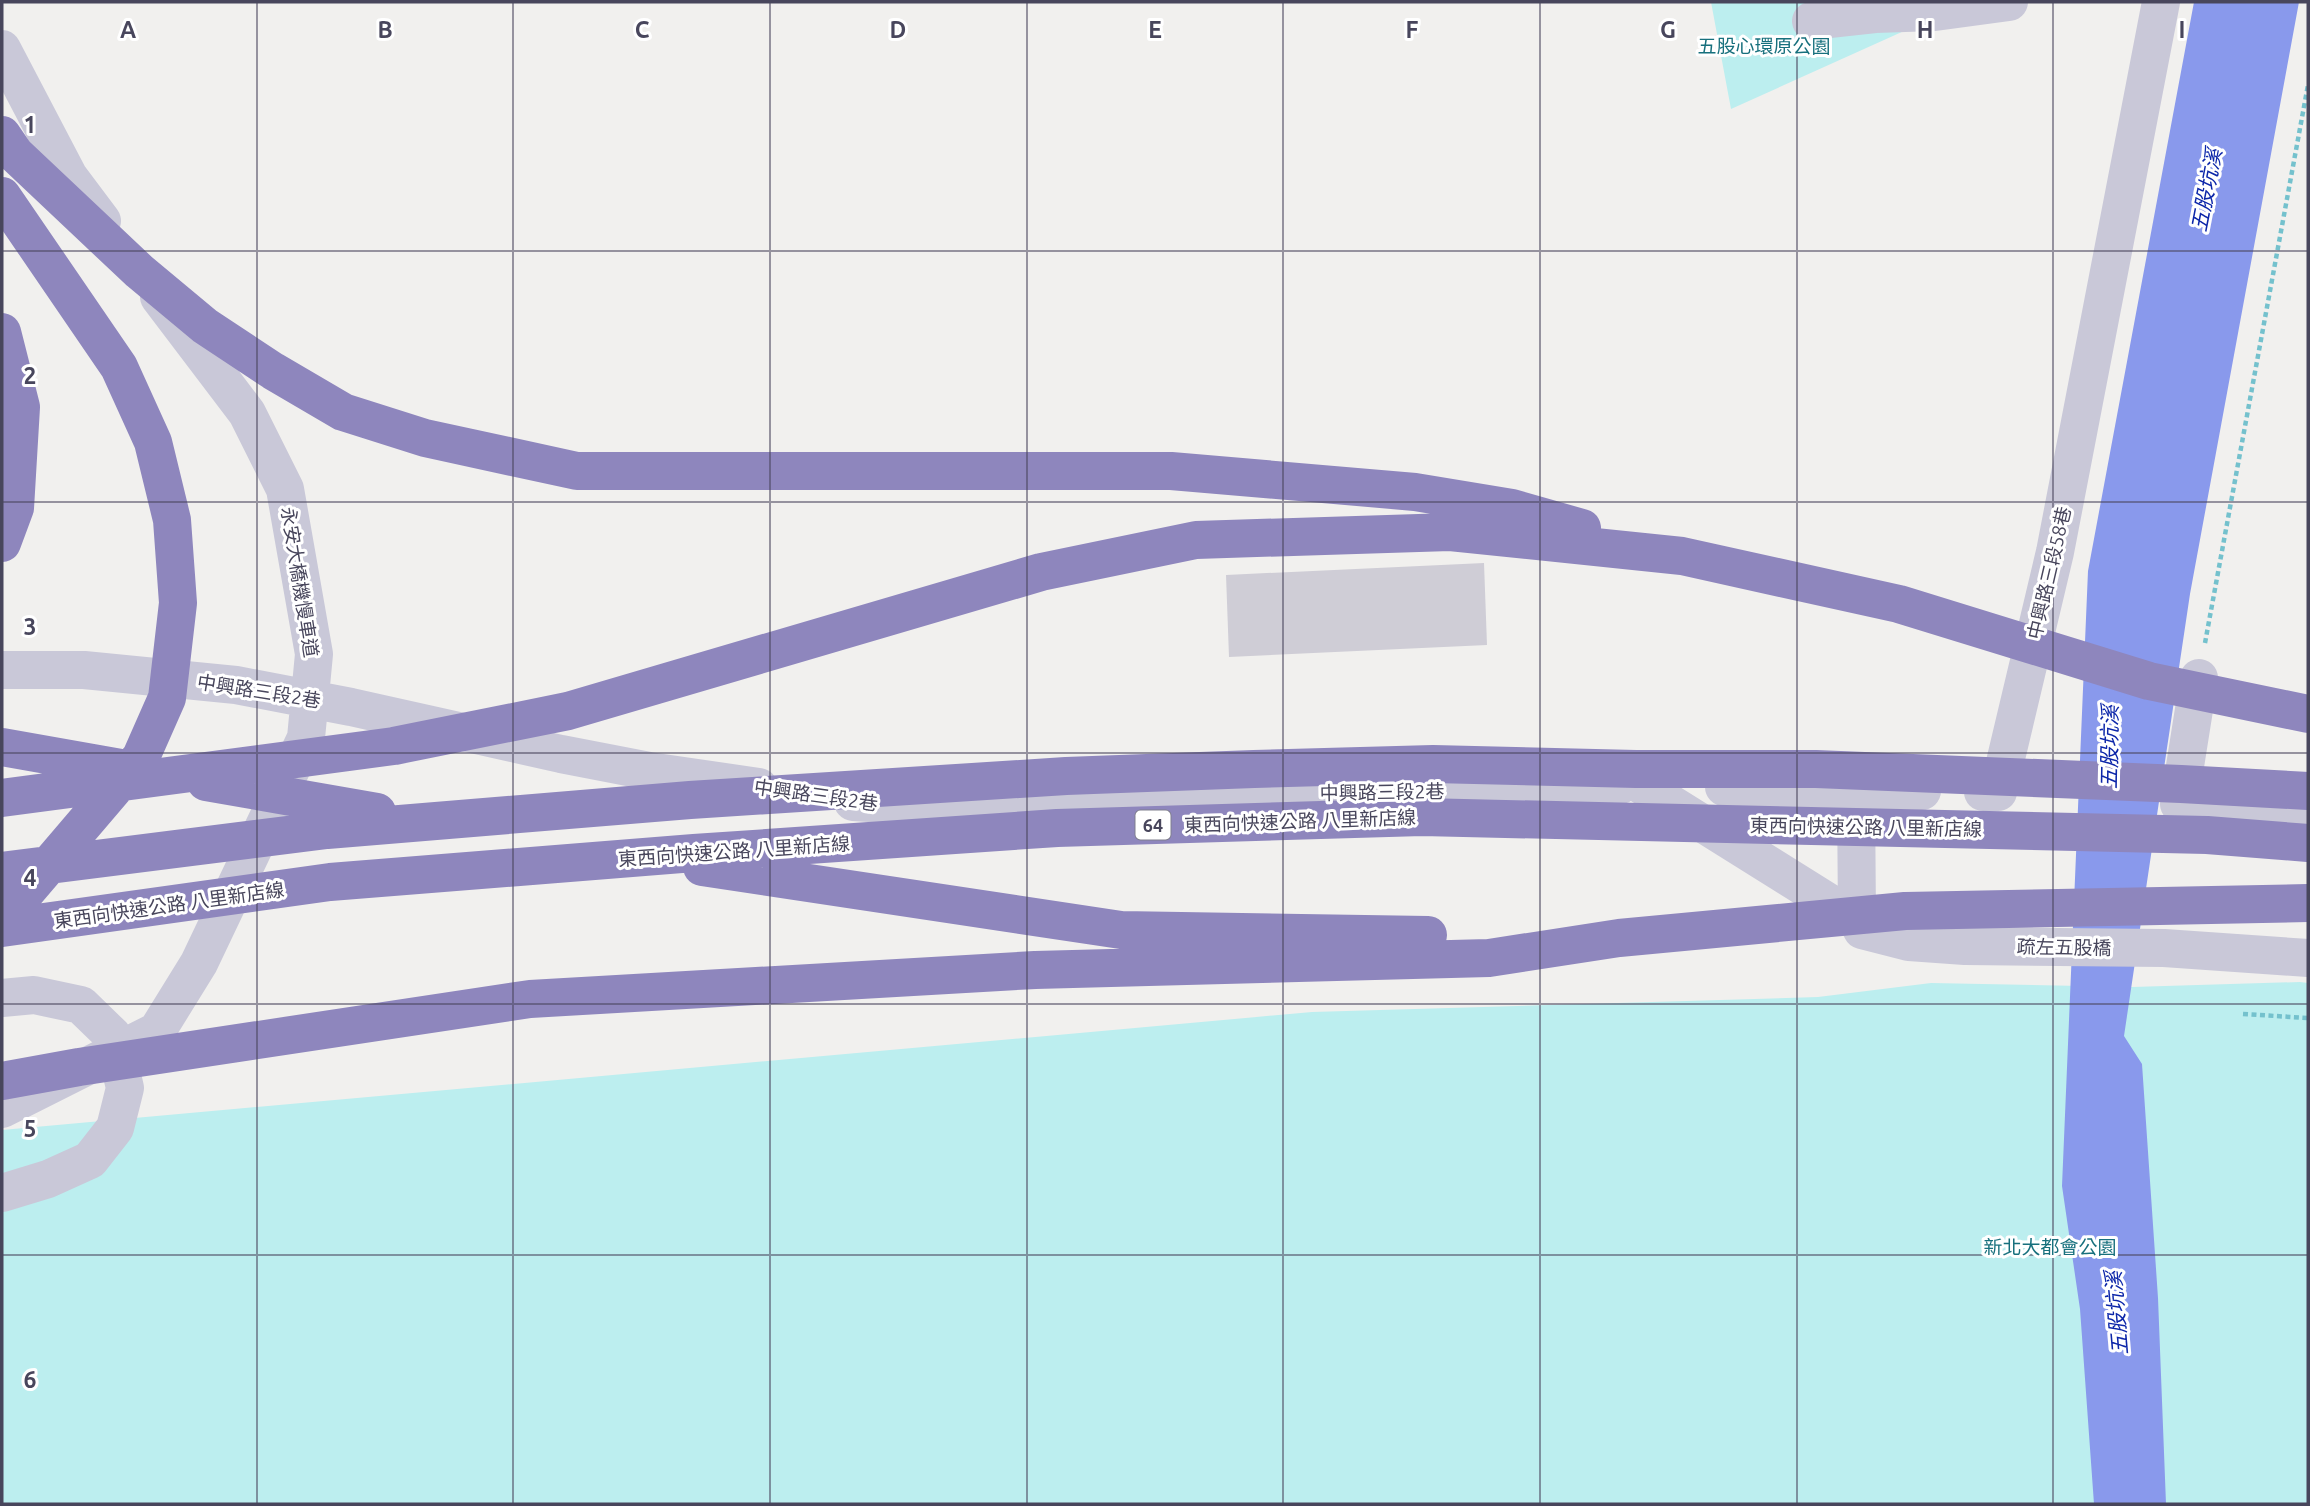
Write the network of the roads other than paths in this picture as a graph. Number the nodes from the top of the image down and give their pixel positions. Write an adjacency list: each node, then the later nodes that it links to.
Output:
1 (2010, 2): 3 (street)
2 (2161, 2): 15 (street, 中興路三段58巷)
3 (1811, 22)
4 (2, 49): 29 (street, 永安大橋機慢車道)
5 (2, 135): 9 (highway)
6 (2, 196): 22 (highway)
7 (2, 332): 8 (highway)
8 (2, 543)
9 (1682, 556): 12 (highway); 17 (highway)
10 (2, 670): 14 (street, 中興路三段2巷)
11 (2199, 678): 18 (street)
12 (2308, 714)
13 (2, 747): 25 (highway)
14 (1641, 785): 15 (street, 中興路三段58巷); 23 (street, 疏左五股橋)
15 (1856, 790): 23 (street)
16 (2308, 791): 20 (highway)
17 (2, 798)
18 (2308, 814)
19 (2308, 843): 24 (highway, 東西向快速公路 八里新店線 / 64)
20 (2, 871)
21 (2308, 903): 25 (highway)
22 (2, 920)
23 (1857, 920): 26 (street, 疏左五股橋)
24 (2, 928)
25 (1619, 938): 28 (highway)
26 (2308, 958)
27 (2, 998): 30 (street)
28 (2, 1081)
29 (2, 1109)
30 (2, 1193)

